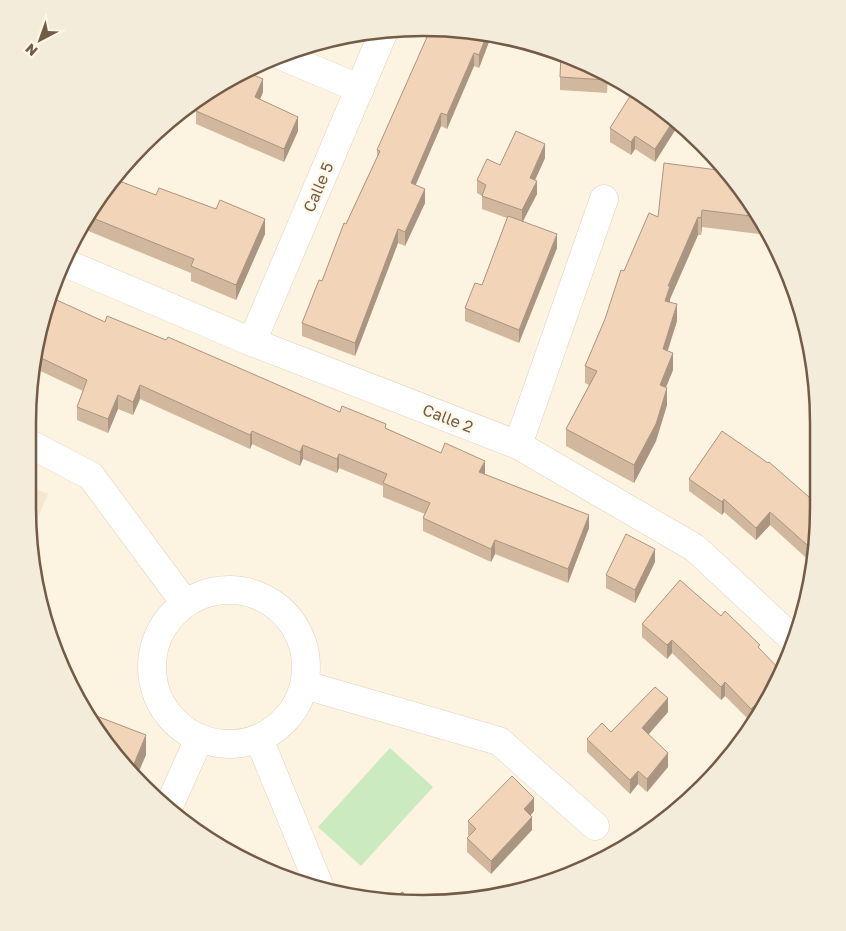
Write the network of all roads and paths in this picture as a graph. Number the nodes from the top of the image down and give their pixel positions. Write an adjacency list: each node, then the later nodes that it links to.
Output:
1 (381, 39): 3 (street, Calle 5)
2 (291, 60): 3 (street)
3 (360, 89): 6 (street, Calle 5)
4 (604, 199): 7 (street)
5 (70, 265): 6 (street, Calle 2)
6 (252, 342): 7 (street, Calle 2)
7 (518, 445): 10 (street, Calle 2)
8 (36, 447): 9 (street)
9 (185, 603): 11 (street); 12 (street)
10 (788, 635)
11 (306, 685): 13 (street); 15 (street)
12 (200, 739): 13 (street); 14 (street)
13 (259, 740): 16 (street)
14 (171, 801)
15 (595, 826)
16 (317, 880)

